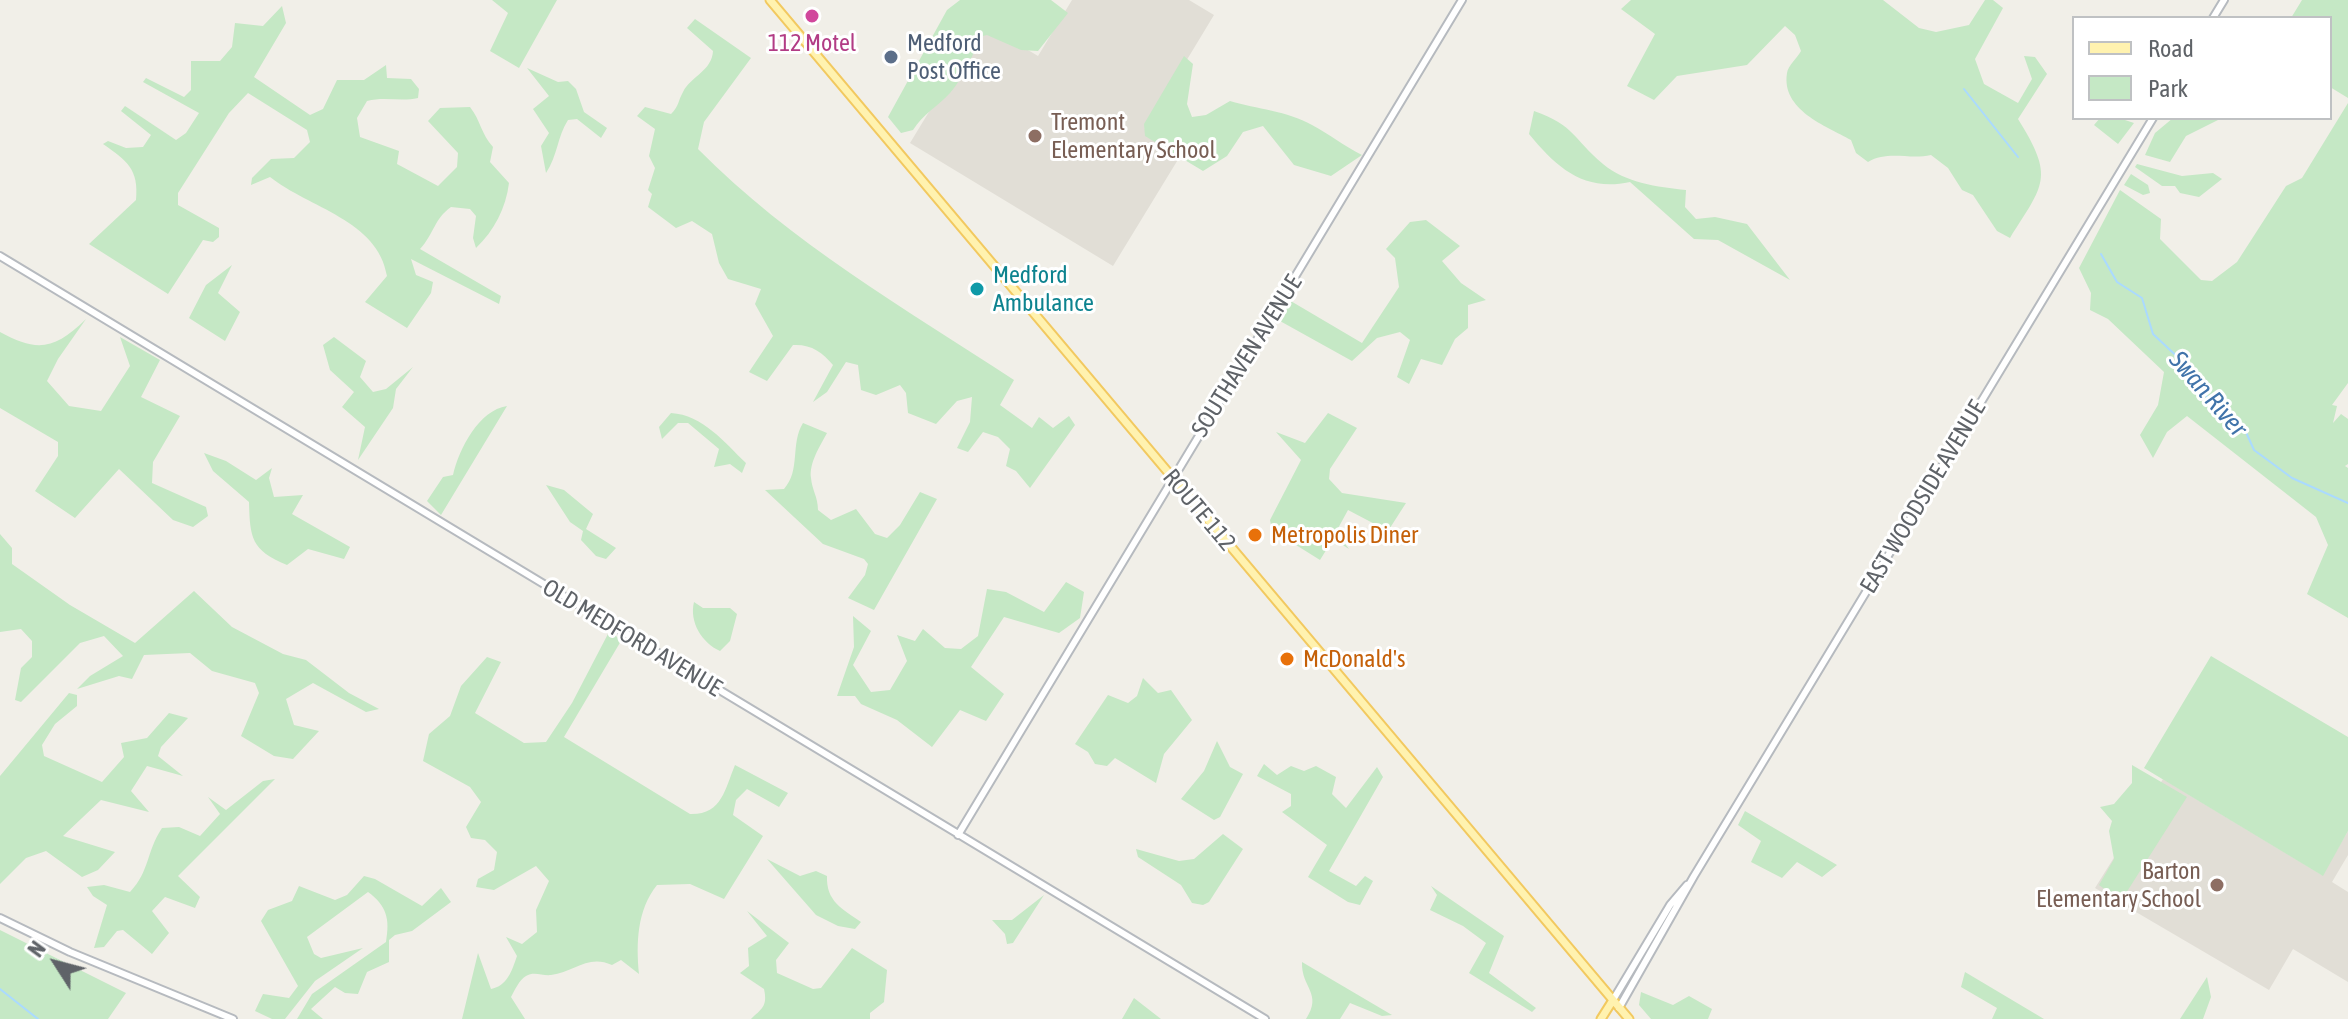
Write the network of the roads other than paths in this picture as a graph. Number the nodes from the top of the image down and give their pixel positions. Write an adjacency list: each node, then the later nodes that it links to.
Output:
1 (770, 0): 5 (main road, ROUTE 112)
2 (1462, 0): 5 (street, SOUTHAVEN AVENUE)
3 (2152, 120): 7 (street, EAST WOODSIDE AVENUE)
4 (0, 256): 6 (street, OLD MEDFORD AVENUE)
5 (1172, 477): 6 (street, SOUTHAVEN AVENUE); 9 (main road, ROUTE 112)
6 (958, 835): 12 (street, OLD MEDFORD AVENUE)
7 (1694, 876): 9 (street, EAST WOODSIDE AVENUE); 10 (street, EAST WOODSIDE AVENUE)
8 (0, 918): 11 (street)
9 (1613, 1000): 10 (main road, ROUTE 112); 13 (main road, EAST WOODSIDE AVENUE)
10 (1619, 1008): 14 (main road, EAST WOODSIDE AVENUE); 15 (main road, ROUTE 112)
11 (233, 1019)
12 (1265, 1019)
13 (1601, 1019)
14 (1613, 1019)
15 (1629, 1019)

